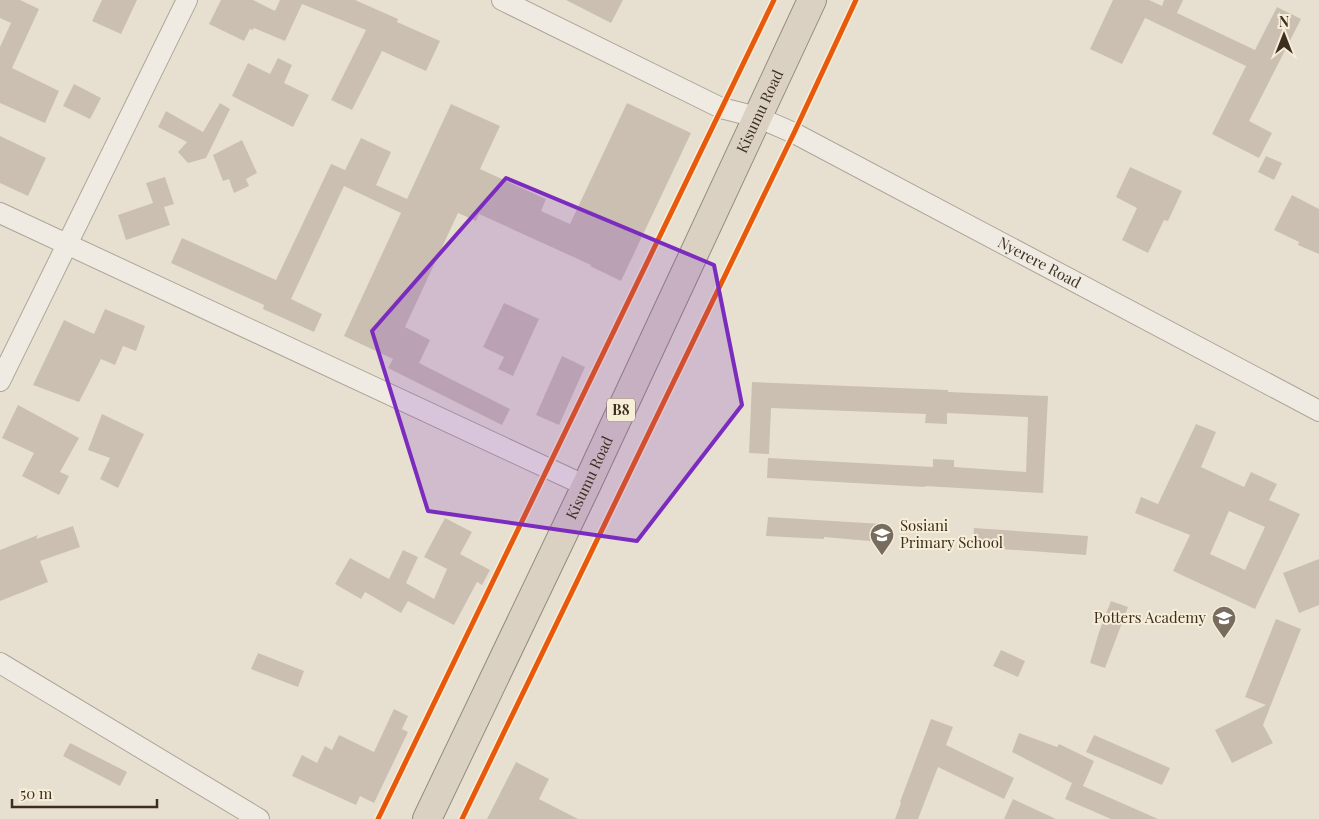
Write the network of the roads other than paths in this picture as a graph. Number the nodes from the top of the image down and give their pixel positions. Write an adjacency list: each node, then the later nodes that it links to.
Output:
1 (187, 0): 6 (street)
2 (502, 0): 4 (street, Nyerere Road)
3 (812, 0): 4 (highway, Kisumu Road / B8)
4 (757, 117): 8 (street, Nyerere Road); 9 (highway, Kisumu Road / B8)
5 (0, 213): 6 (street)
6 (66, 244): 7 (street); 9 (street)
7 (0, 381)
8 (1319, 411)
9 (586, 486): 12 (highway, Kisumu Road / B8)
10 (0, 663): 11 (street)
11 (259, 819)
12 (427, 819)

